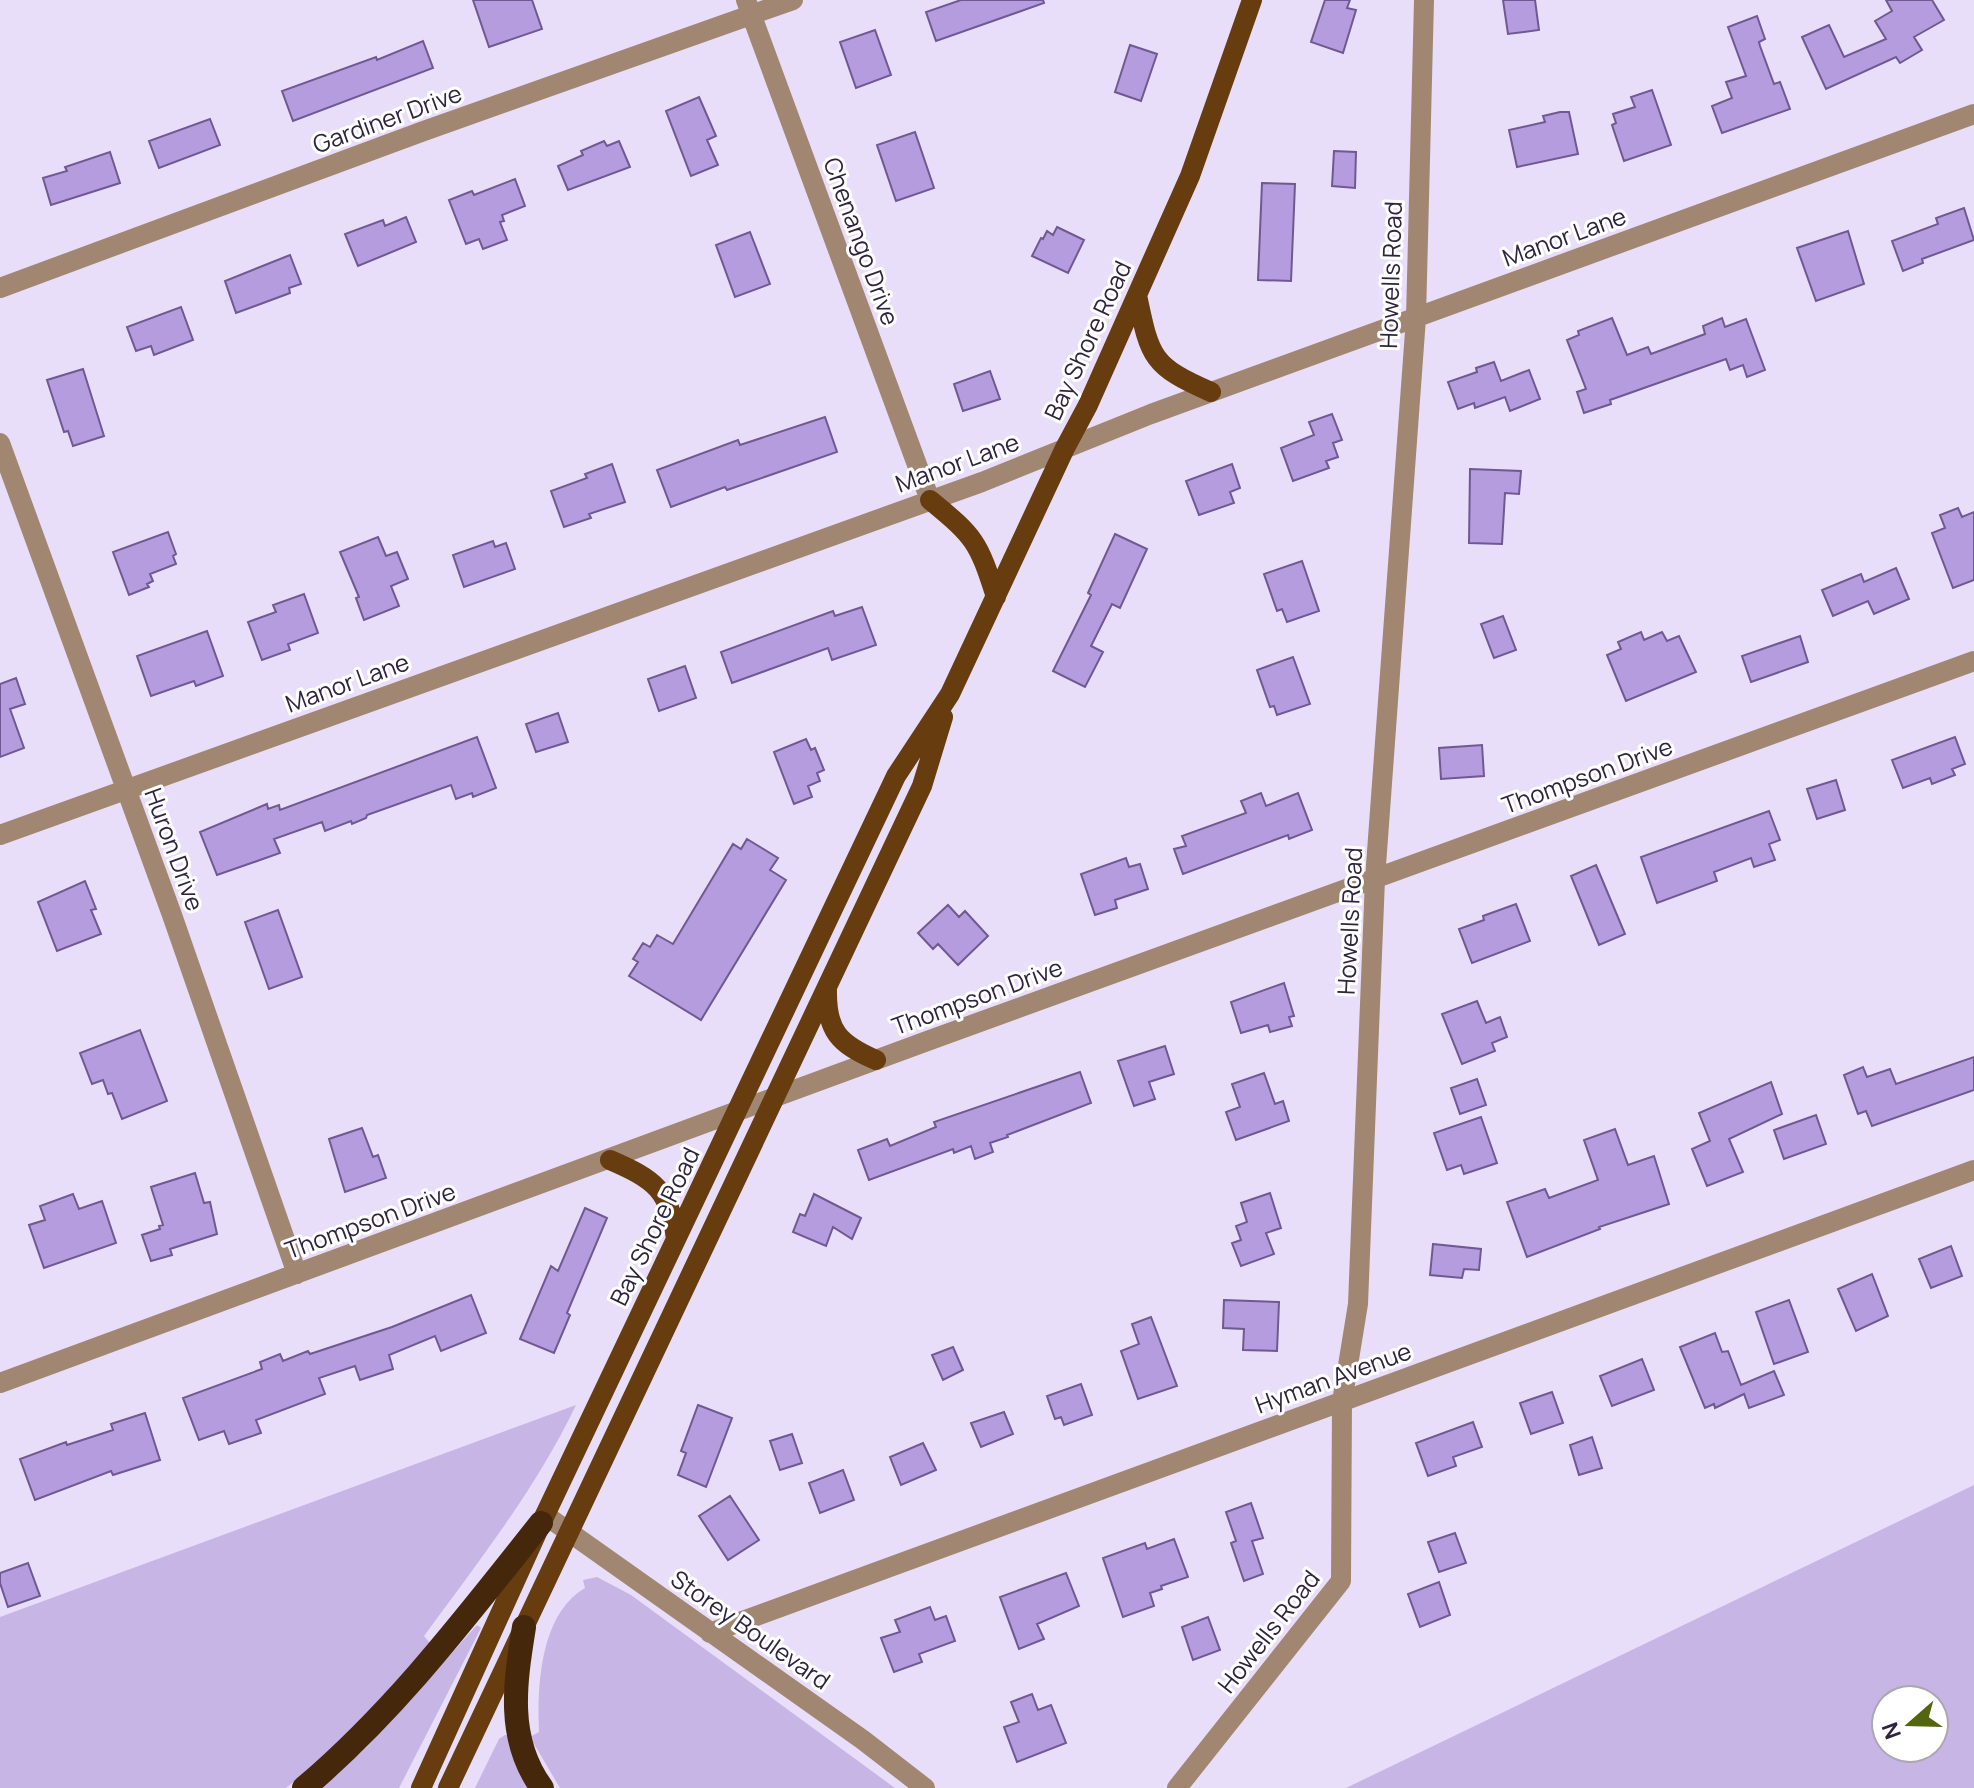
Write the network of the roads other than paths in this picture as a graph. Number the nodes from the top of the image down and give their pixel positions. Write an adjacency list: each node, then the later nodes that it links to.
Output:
1 (793, 0): 4 (street, Gardiner Drive)
2 (1252, 0): 7 (main road, Bay Shore Road)
3 (1424, 0): 8 (street, Howells Road)
4 (748, 8): 6 (street, Gardiner Drive); 12 (street, Chenango Drive)
5 (1974, 114): 8 (street, Manor Lane)
6 (0, 288)
7 (1137, 295): 9 (main road); 11 (main road, Bay Shore Road)
8 (1416, 318): 9 (street, Manor Lane); 18 (street, Howells Road)
9 (1211, 392): 11 (street, Manor Lane)
10 (0, 443): 16 (street, Huron Drive)
11 (1065, 448): 12 (street, Manor Lane); 13 (main road, Bay Shore Road)
12 (930, 500): 13 (main road); 16 (street, Manor Lane)
13 (996, 597): 15 (main road, Bay Shore Road)
14 (1974, 661): 18 (street, Thompson Drive)
15 (950, 694): 19 (main road, Bay Shore Road); 22 (main road, Bay Shore Road)
16 (125, 789): 17 (street, Manor Lane); 26 (street, Huron Drive)
17 (0, 835)
18 (1375, 879): 20 (street, Thompson Drive); 28 (street, Howells Road)
19 (827, 987): 20 (main road); 21 (main road, Bay Shore Road)
20 (876, 1060): 21 (street, Thompson Drive)
21 (773, 1099): 22 (street, Thompson Drive); 30 (main road, Bay Shore Road)
22 (737, 1112): 23 (street, Thompson Drive); 25 (main road, Bay Shore Road)
23 (610, 1160): 25 (main road); 26 (street, Thompson Drive)
24 (1974, 1170): 28 (street, Hyman Avenue)
25 (676, 1240): 29 (main road, Bay Shore Road)
26 (297, 1274): 27 (street, Thompson Drive)
27 (0, 1383)
28 (1342, 1402): 32 (street, Hyman Avenue); 38 (street, Howells Road)
29 (543, 1519): 30 (street, Storey Boulevard); 33 (highway); 34 (main road, Bay Shore Road)
30 (568, 1533): 31 (main road, Bay Shore Road); 32 (street, Storey Boulevard)
31 (524, 1627): 35 (main road, Bay Shore Road); 36 (highway)
32 (710, 1633): 37 (street, Storey Boulevard)
33 (304, 1788)
34 (421, 1788)
35 (448, 1788)
36 (542, 1788)
37 (925, 1788)
38 (1177, 1788)

